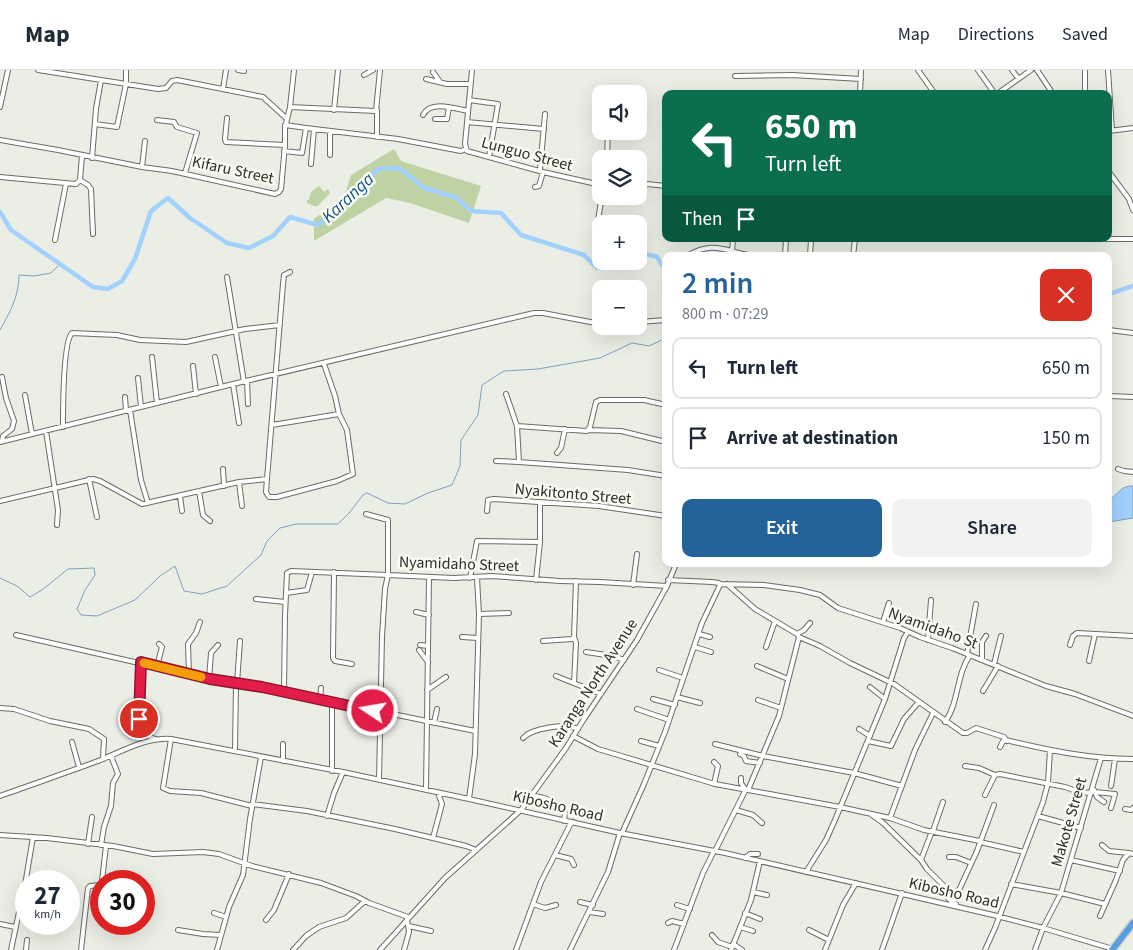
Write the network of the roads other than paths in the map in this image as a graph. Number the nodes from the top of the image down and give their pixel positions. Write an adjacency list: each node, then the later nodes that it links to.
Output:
1 (8, 70): 42 (street)
2 (38, 70): 21 (street)
3 (126, 70): 31 (street)
4 (226, 70): 33 (street)
5 (238, 70): 20 (street)
6 (294, 70): 43 (street, Kifaru Street)
7 (338, 70): 45 (street)
8 (373, 70): 23 (street)
9 (380, 70): 46 (street)
10 (472, 70): 32 (street, Lunguo Street)
11 (792, 70): 25 (street)
12 (861, 70): 28 (street)
13 (918, 70): 35 (street)
14 (978, 70): 36 (street)
15 (1012, 70): 26 (street)
16 (1031, 70): 26 (street)
17 (1037, 70): 38 (street)
18 (1085, 70): 39 (street)
19 (1108, 70): 40 (street)
20 (244, 71)
21 (52, 72): 29 (street)
22 (433, 72): 30 (street)
23 (364, 75)
24 (735, 76): 25 (street)
25 (792, 76): 28 (street)
26 (1018, 78): 37 (street)
27 (426, 79): 30 (street)
28 (861, 79): 34 (street)
29 (101, 80): 31 (street); 55 (street)
30 (440, 82): 32 (street)
31 (126, 84): 33 (street); 55 (street)
32 (470, 84): 41 (street, Lunguo Street)
33 (223, 89): 51 (street)
34 (860, 90)
35 (931, 90)
36 (993, 90)
37 (1002, 90)
38 (1050, 90)
39 (1085, 90)
40 (1109, 90)
41 (469, 100): 47 (street, Lunguo Street); 57 (street)
42 (0, 107)
43 (290, 107): 45 (street); 51 (street, Kifaru Street)
44 (449, 107): 47 (street); 49 (street); 52 (street)
45 (334, 110): 46 (street)
46 (377, 110): 64 (street)
47 (468, 111): 54 (street, Lunguo Street)
48 (545, 114): 61 (street)
49 (422, 115)
50 (227, 118): 67 (street)
51 (286, 118): 56 (street, Kifaru Street)
52 (435, 119)
53 (157, 120): 77 (street)
54 (467, 122): 57 (street); 68 (street, Lunguo Street)
55 (95, 124): 73 (street)
56 (285, 124): 58 (street); 67 (street, Kifaru Street)
57 (494, 125): 61 (street); 72 (street)
58 (306, 128): 60 (street); 69 (street)
59 (1133, 128): 63 (street)
60 (314, 129): 62 (street); 74 (street)
61 (544, 129): 76 (street)
62 (330, 131): 64 (street); 70 (street)
63 (1112, 131)
64 (377, 136): 68 (street)
65 (0, 140): 71 (street, Kifaru Street)
66 (145, 141): 75 (street)
67 (285, 145): 69 (street, Kifaru Street)
68 (466, 150): 72 (street, Lunguo Street)
69 (284, 152): 77 (street, Kifaru Street)
70 (330, 155)
71 (82, 156): 73 (street, Kifaru Street); 80 (street)
72 (488, 157): 76 (street, Lunguo Street)
73 (92, 158): 75 (street, Kifaru Street)
74 (311, 164)
75 (142, 167): 77 (street, Kifaru Street)
76 (541, 171): 81 (street, Lunguo Street); 85 (street)
77 (186, 174)
78 (1112, 176): 86 (street)
79 (0, 177): 82 (street)
80 (80, 180): 82 (street); 87 (street)
81 (592, 183)
82 (66, 184): 90 (street)
83 (647, 184): 84 (street)
84 (662, 186)
85 (535, 187)
86 (1133, 210)
87 (93, 234)
88 (1112, 239): 89 (street)
89 (1133, 239)
90 (55, 240)
91 (733, 242): 93 (street)
92 (696, 252): 93 (street)
93 (732, 252)
94 (290, 272): 99 (street)
95 (228, 277): 101 (street)
96 (662, 320): 97 (street)
97 (647, 321)
98 (592, 322): 105 (street)
99 (280, 325): 101 (street); 107 (street)
100 (1112, 330): 102 (street)
101 (235, 331): 110 (street); 128 (street)
102 (1133, 332)
103 (152, 357): 119 (street)
104 (215, 357): 112 (street)
105 (324, 364): 107 (street); 124 (street)
106 (192, 366): 113 (street)
107 (276, 375): 110 (street); 126 (street)
108 (2, 377): 134 (street)
109 (138, 378): 122 (street)
110 (245, 382): 111 (street); 121 (street)
111 (233, 384): 112 (street); 125 (street)
112 (221, 387): 113 (street)
113 (196, 394): 119 (street)
114 (506, 394): 127 (street)
115 (25, 395): 132 (street)
116 (1112, 396): 118 (street)
117 (125, 397): 123 (street)
118 (1133, 397)
119 (157, 403): 122 (street)
120 (662, 403): 130 (street)
121 (248, 404)
122 (141, 407): 123 (street)
123 (128, 410): 128 (street); 151 (street)
124 (339, 414): 126 (street); 143 (street)
125 (239, 422)
126 (272, 425): 143 (street)
127 (516, 426): 129 (street); 137 (street)
128 (63, 427): 131 (street)
129 (565, 429): 130 (street); 135 (street)
130 (588, 430): 133 (street)
131 (46, 431): 132 (street); 146 (street)
132 (32, 434): 134 (street)
133 (662, 441)
134 (1, 442)
135 (557, 453)
136 (496, 461): 137 (street)
137 (519, 462): 141 (street)
138 (223, 468): 145 (street)
139 (1118, 469): 140 (street)
140 (1133, 472)
141 (662, 475)
142 (89, 479): 146 (street); 151 (street); 157 (street)
143 (267, 479): 144 (street)
144 (239, 482): 145 (street); 152 (street)
145 (224, 486): 147 (street)
146 (54, 488): 149 (street); 159 (street)
147 (199, 491): 148 (street); 158 (street)
148 (180, 496): 151 (street); 153 (street)
149 (0, 501)
150 (540, 502): 154 (street, Nyakitonto Street); 156 (street, Nyakitonto Street); 160 (street)
151 (148, 503)
152 (242, 506)
153 (182, 511)
154 (487, 511)
155 (366, 514): 165 (street)
156 (662, 515)
157 (97, 517)
158 (210, 521)
159 (57, 525)
160 (540, 542): 167 (street); 169 (street)
161 (637, 554): 174 (street)
162 (674, 567): 170 (street, Karanga North Avenue)
163 (312, 572): 164 (street); 176 (street); 176 (street)
164 (334, 572): 165 (street); 221 (street)
165 (388, 575): 166 (street, Nyamidaho Street); 254 (street, Nyamidaho Street)
166 (428, 577): 167 (street, Nyamidaho Street); 185 (street)
167 (470, 578): 168 (street, Nyamidaho Street)
168 (477, 578): 169 (street, Nyamidaho Street); 184 (street)
169 (536, 580): 171 (street, Nyamidaho Street)
170 (668, 580): 172 (street, Nyamidaho St); 175 (street, Karanga North Avenue)
171 (576, 581): 174 (street, Nyamidaho Street); 199 (street)
172 (720, 584): 173 (street, Nyamidaho St); 191 (street)
173 (727, 584): 186 (street); 188 (street, Nyamidaho St)
174 (633, 585): 175 (street, Nyamidaho Street)
175 (667, 586): 216 (street, Karanga North Avenue)
176 (286, 593): 179 (street)
177 (256, 599): 179 (street)
178 (931, 600): 202 (street)
179 (285, 602): 239 (street)
180 (889, 603): 188 (street)
181 (976, 604): 215 (street)
182 (416, 612): 185 (street)
183 (509, 613): 184 (street)
184 (479, 614): 201 (street)
185 (428, 615): 209 (street)
186 (775, 621): 194 (street); 211 (street)
187 (200, 622): 226 (street)
188 (883, 622): 190 (street, Nyamidaho St)
189 (810, 623): 194 (street)
190 (908, 632): 202 (street, Nyamidaho St); 234 (street)
191 (699, 634): 200 (street); 210 (street)
192 (1095, 634): 197 (street); 208 (street); 218 (street)
193 (16, 635): 219 (street)
194 (798, 635): 230 (street); 234 (street)
195 (986, 636): 217 (street)
196 (1001, 636): 222 (street)
197 (1133, 636)
198 (462, 637): 201 (street)
199 (574, 637): 204 (street); 233 (street)
200 (710, 637)
201 (478, 638): 263 (street)
202 (928, 640): 215 (street, Nyamidaho St)
203 (240, 641): 232 (street)
204 (542, 642)
205 (159, 644): 223 (street)
206 (218, 644): 231 (street)
207 (420, 645): 209 (street)
208 (1070, 645)
209 (428, 646): 220 (street)
210 (695, 646): 214 (street); 229 (street)
211 (766, 647)
212 (419, 650): 220 (street)
213 (586, 652): 216 (street)
214 (711, 652)
215 (968, 654): 217 (street, Nyamidaho St); 259 (street)
216 (624, 660): 240 (street, Karanga North Avenue)
217 (982, 660): 222 (street, Nyamidaho St)
218 (1089, 661)
219 (141, 662): 223 (street); 267 (street)
220 (428, 662): 237 (street)
221 (352, 664)
222 (996, 665): 238 (street); 256 (street, Nyamidaho St)
223 (157, 666): 226 (street)
224 (757, 666): 230 (street)
225 (659, 670): 229 (street)
226 (189, 674): 231 (street)
227 (556, 676): 233 (street)
228 (446, 677): 237 (street)
229 (683, 678): 241 (street)
230 (788, 678): 251 (street)
231 (210, 679): 232 (street)
232 (236, 683): 239 (street); 278 (street)
233 (574, 683): 240 (street)
234 (890, 683): 243 (street); 248 (street)
235 (870, 687): 243 (street)
236 (321, 688): 244 (street)
237 (427, 690): 258 (street)
238 (983, 691)
239 (284, 692): 244 (street)
240 (601, 694): 261 (street, Karanga North Avenue)
241 (677, 697): 247 (street); 249 (street)
242 (653, 698): 249 (street)
243 (885, 699): 265 (street)
244 (320, 700): 246 (street)
245 (758, 700): 251 (street)
246 (332, 702): 254 (street); 293 (street)
247 (700, 703)
248 (918, 703): 255 (street); 270 (street)
249 (675, 705): 257 (street)
250 (0, 708): 284 (street)
251 (781, 708): 281 (street)
252 (437, 709): 260 (street)
253 (637, 709): 257 (street)
254 (380, 712): 258 (street); 298 (street, Nyamidaho Street)
255 (933, 713): 259 (street); 301 (street)
256 (1133, 716)
257 (669, 720): 275 (street)
258 (428, 722): 260 (street); 304 (street)
259 (945, 722): 271 (street)
260 (434, 723): 263 (street)
261 (578, 729): 264 (street, Karanga North Avenue); 266 (street)
262 (858, 729): 265 (street)
263 (475, 731): 310 (street)
264 (573, 736): 290 (street); 309 (street, Karanga North Avenue)
265 (870, 736): 270 (street)
266 (523, 738)
267 (154, 739): 268 (street, Kibosho Road); 280 (street, Kibosho Road)
268 (171, 739): 278 (street, Kibosho Road); 313 (street)
269 (641, 740): 275 (street)
270 (868, 741): 295 (street)
271 (1007, 741): 276 (street); 277 (street)
272 (72, 742): 292 (street)
273 (283, 744): 287 (street)
274 (715, 744): 281 (street)
275 (659, 746): 290 (street)
276 (1000, 747)
277 (1050, 750): 283 (street); 299 (street)
278 (234, 751): 282 (street, Kibosho Road)
279 (740, 754): 289 (street)
280 (111, 756): 284 (street, Kibosho Road); 337 (street)
281 (762, 756): 289 (street); 295 (street)
282 (262, 757): 287 (street, Kibosho Road); 313 (street)
283 (1101, 758): 285 (street); 306 (street, Makote Street)
284 (103, 759): 292 (street, Kibosho Road)
285 (1115, 759): 286 (street); 302 (street)
286 (1133, 759)
287 (283, 761): 293 (street, Kibosho Road)
288 (714, 762): 300 (street)
289 (760, 763): 303 (street)
290 (652, 764): 300 (street); 331 (street)
291 (965, 766): 296 (street)
292 (79, 767): 308 (street, Kibosho Road)
293 (332, 771): 294 (street, Kibosho Road)
294 (343, 772): 298 (street, Kibosho Road); 322 (street)
295 (854, 773): 301 (street); 315 (street)
296 (995, 775): 299 (street); 307 (street)
297 (741, 778): 303 (street)
298 (379, 780): 304 (street, Kibosho Road)
299 (1048, 783): 306 (street); 323 (street)
300 (714, 784): 303 (street)
301 (902, 786): 325 (street)
302 (1111, 786)
303 (746, 789): 315 (street); 320 (street)
304 (426, 790): 305 (street, Kibosho Road)
305 (438, 792): 310 (street, Kibosho Road); 334 (street)
306 (1093, 792): 312 (street); 316 (street); 329 (street, Makote Street)
307 (985, 795)
308 (0, 796)
309 (531, 796): 319 (street, Karanga North Avenue); 326 (street)
310 (469, 799): 319 (street, Kibosho Road)
311 (944, 802): 330 (street)
312 (1104, 802)
313 (252, 805): 322 (street); 351 (street)
314 (994, 805): 335 (street)
315 (840, 807): 321 (street); 356 (street)
316 (1111, 808)
317 (1133, 808): 318 (street)
318 (1125, 809)
319 (521, 810): 326 (street, Kibosho Road); 339 (street, Karanga North Avenue)
320 (736, 810): 328 (street); 340 (street)
321 (870, 814): 325 (street); 347 (street)
322 (327, 816): 334 (street)
323 (1038, 816): 329 (street); 341 (street)
324 (92, 817): 336 (street)
325 (890, 818): 330 (street)
326 (564, 820): 327 (street, Kibosho Road)
327 (573, 822): 331 (street, Kibosho Road); 344 (street)
328 (762, 823)
329 (1081, 828): 348 (street, Makote Street)
330 (933, 831): 335 (street); 347 (street)
331 (621, 833): 340 (street, Kibosho Road); 371 (street)
332 (0, 835): 333 (street)
333 (33, 837): 336 (street); 353 (street)
334 (433, 838): 339 (street)
335 (980, 842): 341 (street); 350 (street)
336 (88, 844): 337 (street)
337 (103, 845): 351 (street); 354 (street)
338 (1102, 845): 343 (street)
339 (476, 850): 382 (street, Karanga North Avenue)
340 (715, 851): 346 (street, Kibosho Road); 373 (street)
341 (1024, 852): 359 (street)
342 (758, 854): 346 (street)
343 (1131, 854): 355 (street)
344 (555, 855): 352 (street); 367 (street)
345 (949, 857): 350 (street)
346 (745, 858): 349 (street, Kibosho Road)
347 (921, 860): 368 (street)
348 (1071, 860): 355 (street); 362 (street, Makote Street)
349 (760, 861): 356 (street, Kibosho Road); 361 (street)
350 (971, 863): 368 (street)
351 (244, 864): 357 (street); 381 (street)
352 (574, 865)
353 (28, 870)
354 (102, 870)
355 (1120, 871): 369 (street)
356 (806, 872): 358 (street, Kibosho Road)
357 (289, 874): 365 (street); 384 (street)
358 (856, 883): 363 (street, Kibosho Road); 400 (street)
359 (1011, 884): 362 (street); 379 (street)
360 (90, 886): 405 (street)
361 (753, 892): 364 (street); 377 (street)
362 (1061, 893): 369 (street); 392 (street, Makote Street)
363 (902, 894): 374 (street, Kibosho Road); 415 (street)
364 (767, 895)
365 (364, 900): 382 (street); 407 (street)
366 (580, 902): 371 (street)
367 (533, 904): 370 (street); 410 (street)
368 (953, 904): 374 (street)
369 (1105, 904): 380 (street)
370 (556, 905)
371 (592, 905): 375 (street)
372 (677, 905): 373 (street)
373 (690, 909): 388 (street)
374 (972, 910): 379 (street, Kibosho Road)
375 (589, 912): 378 (street); 411 (street)
376 (214, 913): 381 (street)
377 (745, 913): 383 (street); 391 (street)
378 (603, 914)
379 (999, 916): 392 (street, Kibosho Road); 416 (street)
380 (1100, 916)
381 (226, 917): 397 (street)
382 (408, 918): 389 (street); 408 (street, Karanga North Avenue)
383 (760, 919)
384 (266, 920)
385 (1133, 922): 402 (highway)
386 (668, 923): 388 (street)
387 (0, 924): 390 (street)
388 (684, 924): 412 (street)
389 (409, 926): 395 (street); 409 (street)
390 (15, 927): 403 (street)
391 (740, 927): 396 (street); 401 (street)
392 (1043, 928): 402 (street, Kibosho Road); 417 (street, Makote Street)
393 (178, 930): 397 (street)
394 (809, 930): 400 (street)
395 (431, 931)
396 (753, 931)
397 (221, 935): 406 (street)
398 (712, 935): 401 (street)
399 (27, 940): 404 (street)
400 (829, 940): 414 (street)
401 (732, 947): 413 (street)
402 (1113, 949)
403 (11, 950)
404 (26, 950)
405 (81, 950)
406 (217, 950)
407 (293, 950)
408 (380, 950)
409 (404, 950)
410 (516, 950)
411 (570, 950)
412 (674, 950)
413 (742, 950)
414 (825, 950)
415 (882, 950)
416 (985, 950)
417 (1035, 950)

